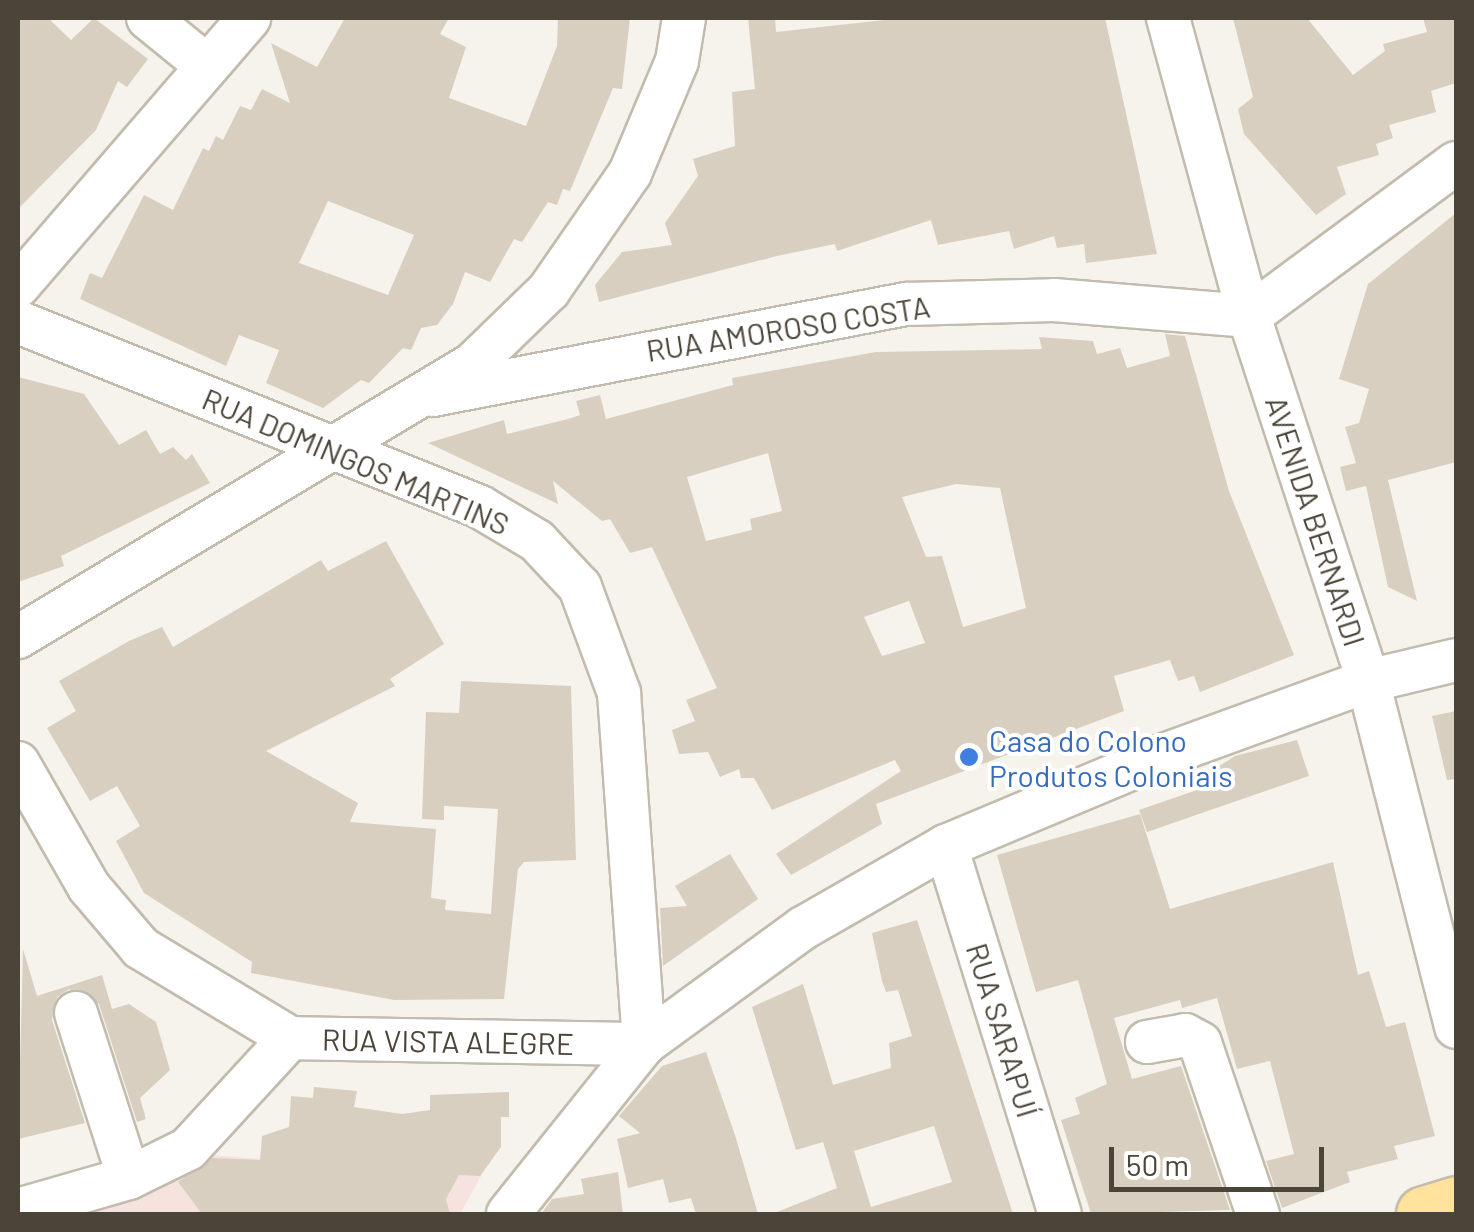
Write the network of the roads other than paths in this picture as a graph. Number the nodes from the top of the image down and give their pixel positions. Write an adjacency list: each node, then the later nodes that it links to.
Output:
1 (148, 18): 5 (street)
2 (250, 18): 5 (street)
3 (684, 18): 8 (street)
4 (1168, 18): 9 (street, AVENIDA BERNARDI)
5 (207, 66): 7 (street)
6 (1456, 164): 9 (street)
7 (18, 286)
8 (549, 290): 11 (street); 12 (street)
9 (1248, 316): 11 (street, RUA AMOROSO COSTA); 16 (street, AVENIDA BERNARDI)
10 (18, 322): 13 (street, RUA DOMINGOS MARTINS)
11 (612, 356): 12 (street, RUA AMOROSO COSTA)
12 (433, 395): 13 (street)
13 (332, 446): 14 (street); 23 (street, RUA DOMINGOS MARTINS)
14 (18, 637)
15 (1456, 660): 16 (street)
16 (1368, 680): 18 (street); 20 (street, AVENIDA BERNARDI)
17 (18, 763): 21 (street, RUA VISTA ALEGRE)
18 (946, 846): 23 (street); 28 (street, RUA SARAPUÍ)
19 (76, 1012): 24 (street)
20 (1456, 1026)
21 (290, 1038): 23 (street, RUA VISTA ALEGRE); 24 (street)
22 (1147, 1042): 29 (street)
23 (644, 1044): 27 (street)
24 (129, 1178): 26 (street)
25 (1456, 1206): 30 (main road); 31 (street)
26 (18, 1210)
27 (508, 1214)
28 (1060, 1214)
29 (1258, 1214)
30 (1424, 1214)
31 (1445, 1214)

